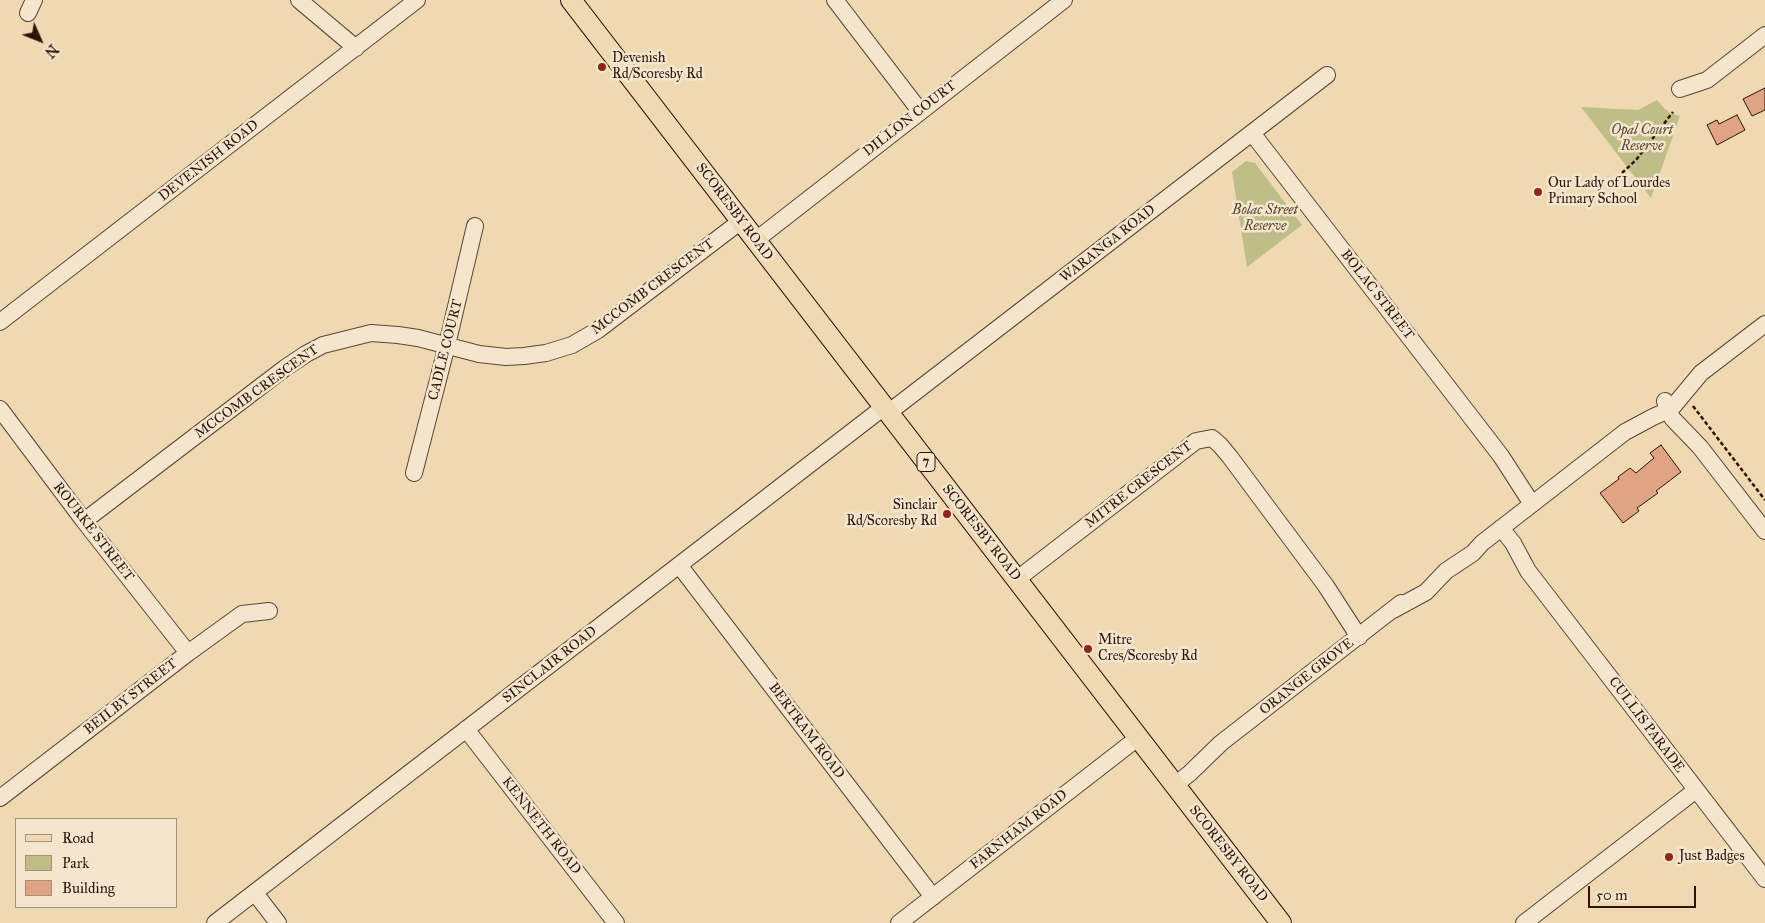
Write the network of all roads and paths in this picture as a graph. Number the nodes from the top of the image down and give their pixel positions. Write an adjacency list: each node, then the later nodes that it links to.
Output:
1 (299, 0): 7 (street)
2 (417, 0): 7 (street, DEVENISH ROAD)
3 (571, 0): 14 (main road, SCORESBY ROAD / 7)
4 (835, 0): 10 (street)
5 (1064, 0): 10 (street, DILLON COURT)
6 (1765, 35): 9 (street)
7 (356, 48): 17 (street, DEVENISH ROAD)
8 (1327, 75): 12 (street, WARANGA ROAD)
9 (1680, 89)
10 (920, 111): 16 (street, DILLON COURT)
11 (1674, 112): 13 (path)
12 (1252, 133): 23 (street, WARANGA ROAD); 26 (street, BOLAC STREET)
13 (1622, 173)
14 (741, 221): 16 (main road, SCORESBY ROAD / 7); 19 (street, MCCOMB CRESCENT)
15 (475, 226): 19 (street, CADLE COURT)
16 (756, 240): 23 (main road, SCORESBY ROAD / 7)
17 (0, 322)
18 (1765, 324): 21 (street, ORANGE GROVE)
19 (447, 345): 24 (street, CADLE COURT); 27 (street, MCCOMB CRESCENT)
20 (1691, 404): 25 (path)
21 (1669, 406): 26 (street, ORANGE GROVE); 28 (street)
22 (0, 409): 27 (street, ROURKE STREET)
23 (886, 410): 30 (street, SINCLAIR ROAD); 31 (main road, SCORESBY ROAD / 7)
24 (414, 473)
25 (1765, 500)
26 (1536, 501): 29 (street, ORANGE GROVE)
27 (84, 521): 34 (street, ROURKE STREET)
28 (1765, 531)
29 (1492, 535): 33 (street, ORANGE GROVE); 38 (street, CULLIS PARADE)
30 (679, 565): 35 (street, SINCLAIR ROAD); 42 (street, BERTRAM ROAD)
31 (1016, 580): 33 (street, MITRE CRESCENT); 36 (main road, SCORESBY ROAD / 7)
32 (269, 612): 34 (street, BEILBY STREET)
33 (1362, 634): 37 (street, ORANGE GROVE)
34 (188, 653): 39 (street, BEILBY STREET)
35 (466, 729): 41 (street, SINCLAIR ROAD); 45 (street, KENNETH ROAD)
36 (1139, 737): 37 (main road, SCORESBY ROAD / 7); 42 (street, FARNHAM ROAD)
37 (1172, 780): 47 (main road, SCORESBY ROAD / 7)
38 (1696, 790): 40 (street, CULLIS PARADE); 48 (street)
39 (0, 798)
40 (1765, 879)
41 (254, 893): 43 (street, SINCLAIR ROAD); 44 (street)
42 (933, 897): 46 (street, FARNHAM ROAD)
43 (215, 923)
44 (278, 923)
45 (616, 923)
46 (899, 923)
47 (1282, 923)
48 (1524, 923)

